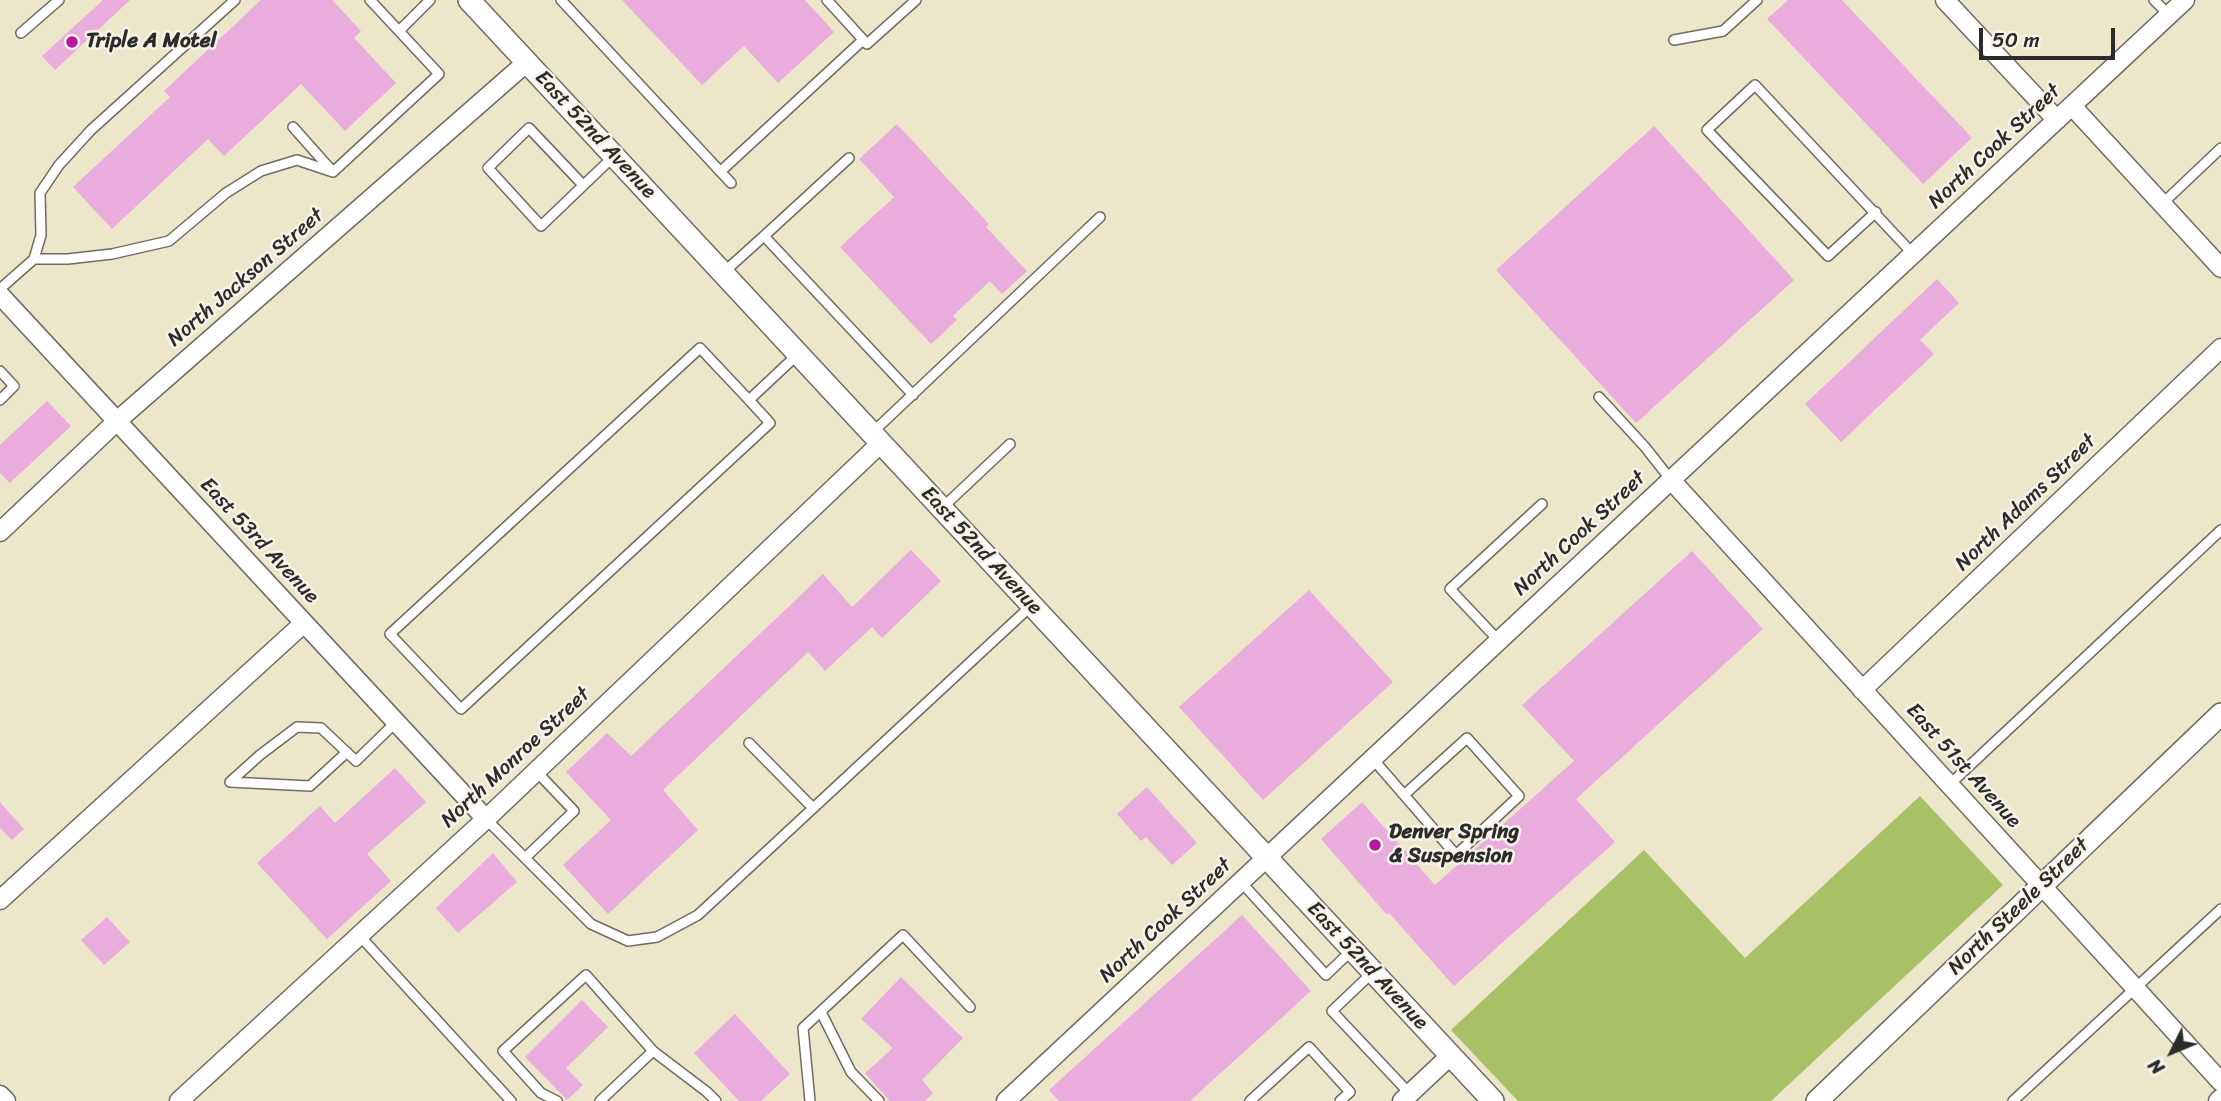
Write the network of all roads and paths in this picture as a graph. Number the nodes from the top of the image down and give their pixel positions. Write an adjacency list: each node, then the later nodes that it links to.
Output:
1 (59, 0): 15 (lane)
2 (235, 0): 34 (lane)
3 (370, 0): 14 (lane)
4 (430, 0): 14 (lane)
5 (469, 0): 18 (street, East 52nd Avenue)
6 (561, 0): 25 (lane)
7 (827, 0): 16 (lane)
8 (916, 0): 16 (lane)
9 (1757, 0): 17 (lane)
10 (1945, 0): 20 (street)
11 (2154, 0): 13 (lane)
12 (2185, 0): 13 (street, North Cook Street)
13 (2169, 15): 19 (street, North Cook Street)
14 (399, 31): 26 (lane)
15 (21, 33)
16 (863, 40): 25 (lane)
17 (1674, 40)
18 (527, 62): 23 (street, East 52nd Avenue); 46 (street, North Jackson Street)
19 (2072, 106): 20 (street, North Cook Street); 29 (street)
20 (2057, 120): 33 (street, North Cook Street)
21 (293, 127): 26 (lane)
22 (2221, 148): 29 (lane)
23 (614, 156): 28 (lane); 36 (street, East 52nd Avenue)
24 (849, 158): 32 (lane)
25 (721, 171): 27 (lane)
26 (333, 172): 34 (lane)
27 (732, 183)
28 (583, 185): 28 (lane)
29 (2162, 204): 35 (street)
30 (1875, 212): 30 (lane); 33 (lane)
31 (1100, 218): 42 (lane)
32 (764, 236): 36 (lane); 42 (lane)
33 (1913, 254): 49 (street, North Cook Street)
34 (34, 259): 37 (lane)
35 (2221, 268)
36 (723, 273): 40 (street, East 52nd Avenue)
37 (0, 289)
38 (0, 295): 46 (street, East 53rd Avenue)
39 (2221, 348): 57 (street, North Adams Street)
40 (798, 354): 45 (lane); 47 (street, East 52nd Avenue)
41 (0, 371): 44 (lane)
42 (913, 395): 47 (lane)
43 (1599, 397): 49 (lane)
44 (0, 400)
45 (749, 400): 45 (lane)
46 (117, 421): 53 (street, North Jackson Street); 55 (street, East 53rd Avenue)
47 (876, 438): 51 (street, East 52nd Avenue); 63 (street, North Monroe Street)
48 (1010, 444): 51 (lane)
49 (1671, 480): 56 (street, North Cook Street); 57 (street, East 51st Avenue)
50 (1542, 505): 56 (lane)
51 (942, 508): 54 (street, East 52nd Avenue)
52 (2221, 530): 64 (lane)
53 (0, 532)
54 (1032, 605): 66 (lane); 69 (street, East 52nd Avenue)
55 (304, 623): 59 (street, East 53rd Avenue); 72 (street)
56 (1499, 641): 62 (street, North Cook Street)
57 (1862, 690): 64 (street, East 51st Avenue)
58 (2221, 714): 71 (street, North Steele Street)
59 (396, 722): 61 (lane); 67 (street, East 53rd Avenue)
60 (749, 743): 66 (lane)
61 (346, 752): 61 (lane)
62 (1371, 758): 65 (lane); 69 (street, North Cook Street)
63 (536, 771): 67 (street, North Monroe Street); 68 (lane)
64 (1950, 785): 71 (street, East 51st Avenue)
65 (1404, 795): 65 (lane)
66 (813, 808): 68 (lane)
67 (486, 819): 68 (lane); 74 (street, North Monroe Street)
68 (525, 858)
69 (1267, 858): 70 (street, North Cook Street); 75 (street, East 52nd Avenue)
70 (1241, 882): 75 (lane); 93 (street, North Cook Street)
71 (2041, 886): 77 (street, East 51st Avenue); 97 (street, North Steele Street)
72 (0, 900)
73 (2221, 909): 77 (lane)
74 (359, 935): 86 (street, North Monroe Street); 87 (lane)
75 (1353, 950): 76 (street, East 52nd Avenue)
76 (1373, 972): 81 (street, East 52nd Avenue); 84 (lane)
77 (2136, 989): 82 (street, East 51st Avenue); 98 (lane)
78 (970, 1007): 79 (lane)
79 (821, 1012): 91 (lane); 92 (lane)
80 (653, 1051): 88 (lane); 89 (lane); 90 (lane)
81 (1451, 1055): 84 (street); 96 (street, East 52nd Avenue)
82 (2221, 1082)
83 (0, 1095): 85 (street)
84 (1406, 1097)
85 (6, 1101)
86 (178, 1101)
87 (511, 1101)
88 (557, 1101)
89 (600, 1101)
90 (716, 1101)
91 (810, 1101)
92 (879, 1101)
93 (1006, 1101)
94 (1250, 1101): 95 (lane)
95 (1340, 1101)
96 (1493, 1101)
97 (1817, 1101)
98 (2013, 1101)

